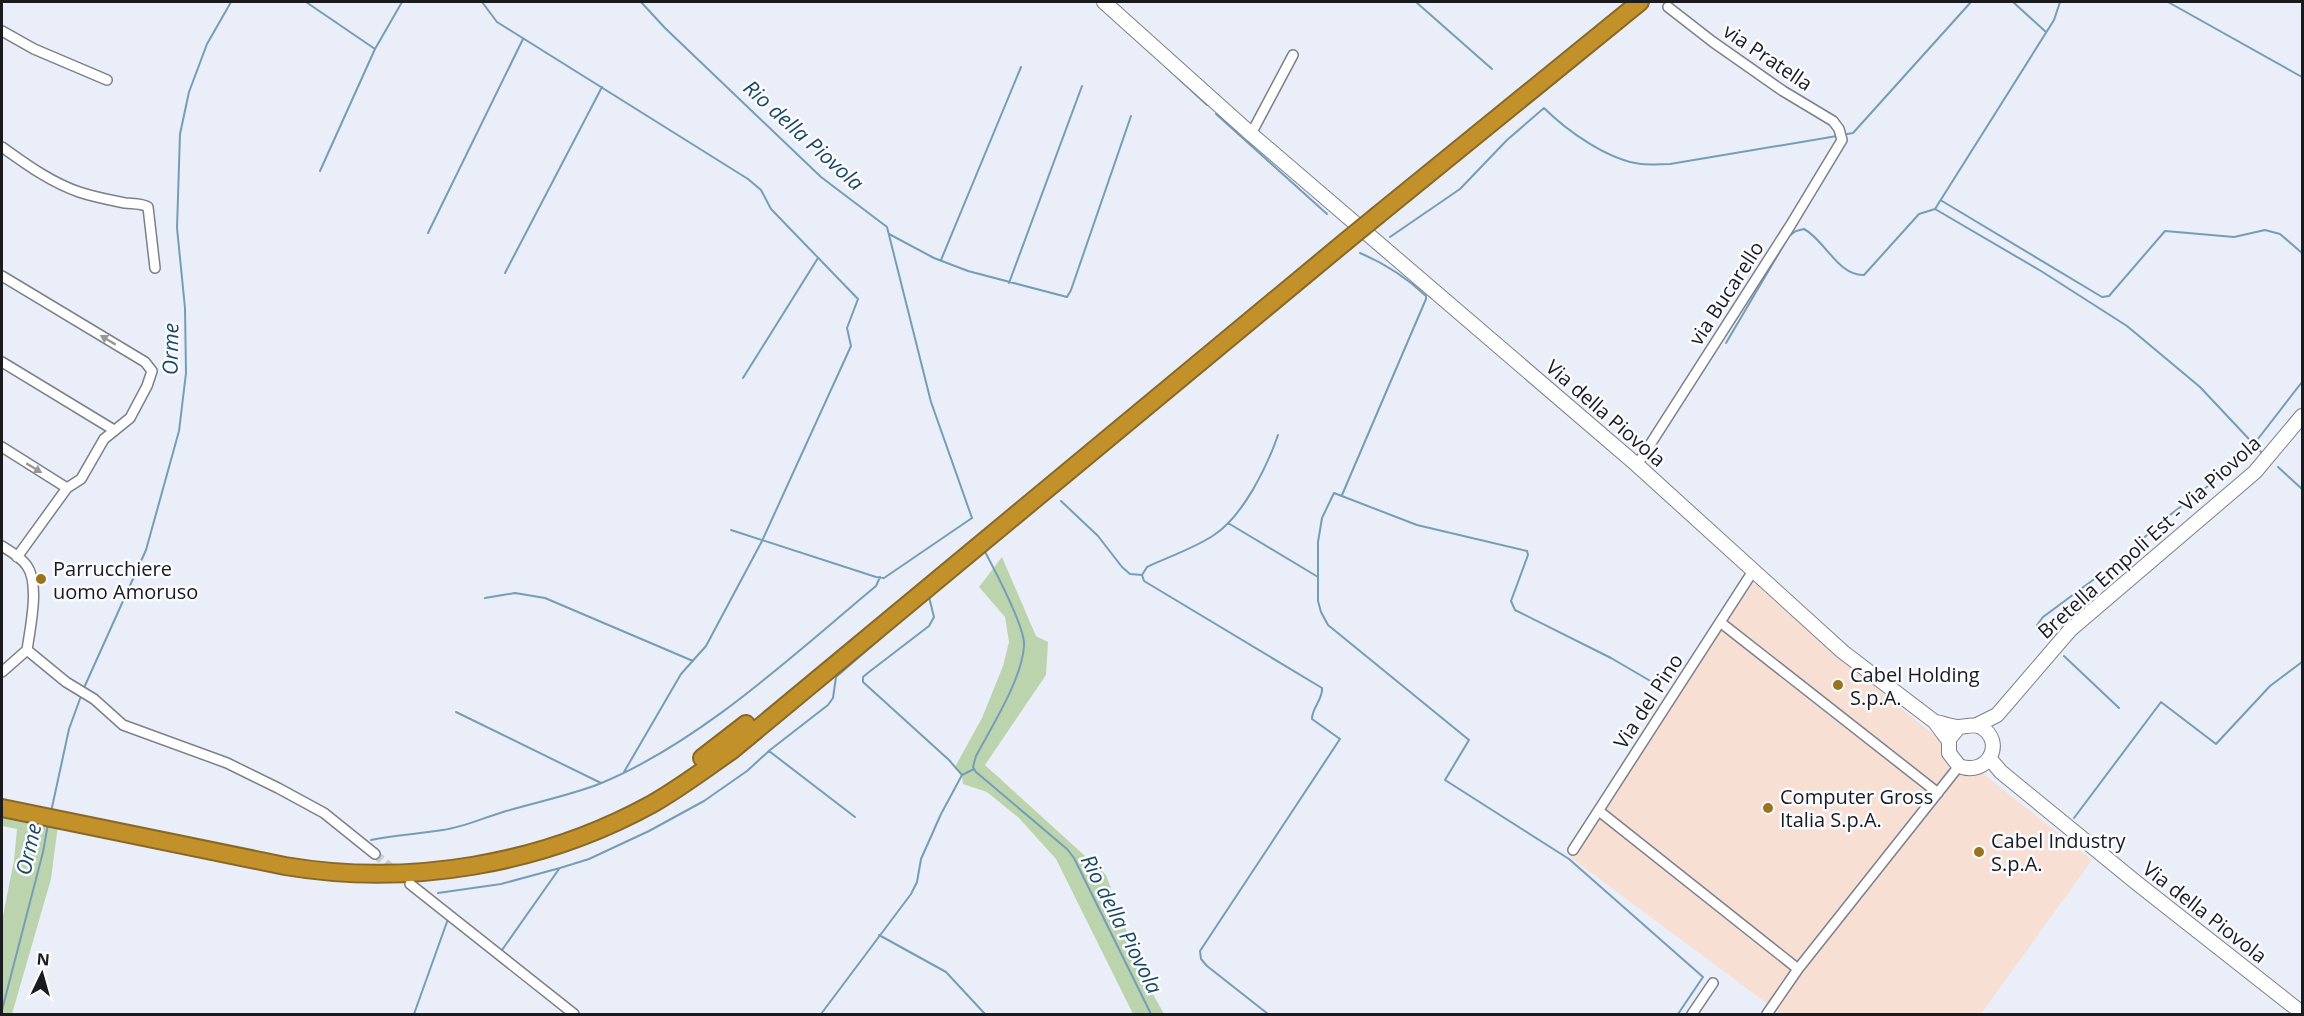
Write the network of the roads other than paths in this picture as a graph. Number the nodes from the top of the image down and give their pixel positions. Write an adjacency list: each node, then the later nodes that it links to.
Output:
1 (1104, 2): 8 (street, Via della Piovola)
2 (1623, 2): 11 (highway)
3 (1640, 2): 11 (highway)
4 (1668, 7): 9 (street, via Pratella)
5 (2, 31): 7 (street)
6 (1293, 55): 8 (street)
7 (107, 80)
8 (1251, 134): 18 (street, Via della Piovola)
9 (1842, 140): 18 (street, via Bucarello)
10 (2, 147): 12 (street)
11 (1374, 212): 35 (highway)
12 (155, 268)
13 (2, 278): 16 (street, one-way to 13)
14 (2, 362): 16 (street)
15 (2302, 416): 26 (street, Bretella Empoli Est - Via Piovola)
16 (114, 430): 19 (street)
17 (2, 447): 19 (street, one-way to 19)
18 (1637, 465): 22 (street, Via della Piovola)
19 (67, 488): 21 (street)
20 (2, 546): 21 (street)
21 (17, 557): 24 (street)
22 (1753, 571): 23 (street, Via del Pino); 27 (street, Via della Piovola)
23 (1720, 622): 34 (street); 36 (street, Via del Pino)
24 (27, 650): 25 (street); 38 (street)
25 (2, 672)
26 (1997, 715): 28 (street); 30 (street)
27 (1935, 722): 29 (street); 31 (street)
28 (1977, 725): 29 (street); 30 (street)
29 (1959, 727): 31 (street)
30 (1992, 740): 32 (street)
31 (1949, 741): 33 (street)
32 (1985, 763): 33 (street); 42 (street, Via della Piovola)
33 (1959, 766): 34 (street)
34 (1938, 794): 40 (street)
35 (7, 804)
36 (1599, 811): 37 (street, Via del Pino); 40 (street)
37 (1573, 850)
38 (375, 854)
39 (410, 884): 43 (street)
40 (1798, 969): 45 (street)
41 (1713, 983): 44 (street)
42 (2302, 1013)
43 (574, 1014)
44 (1692, 1014)
45 (1767, 1014)

